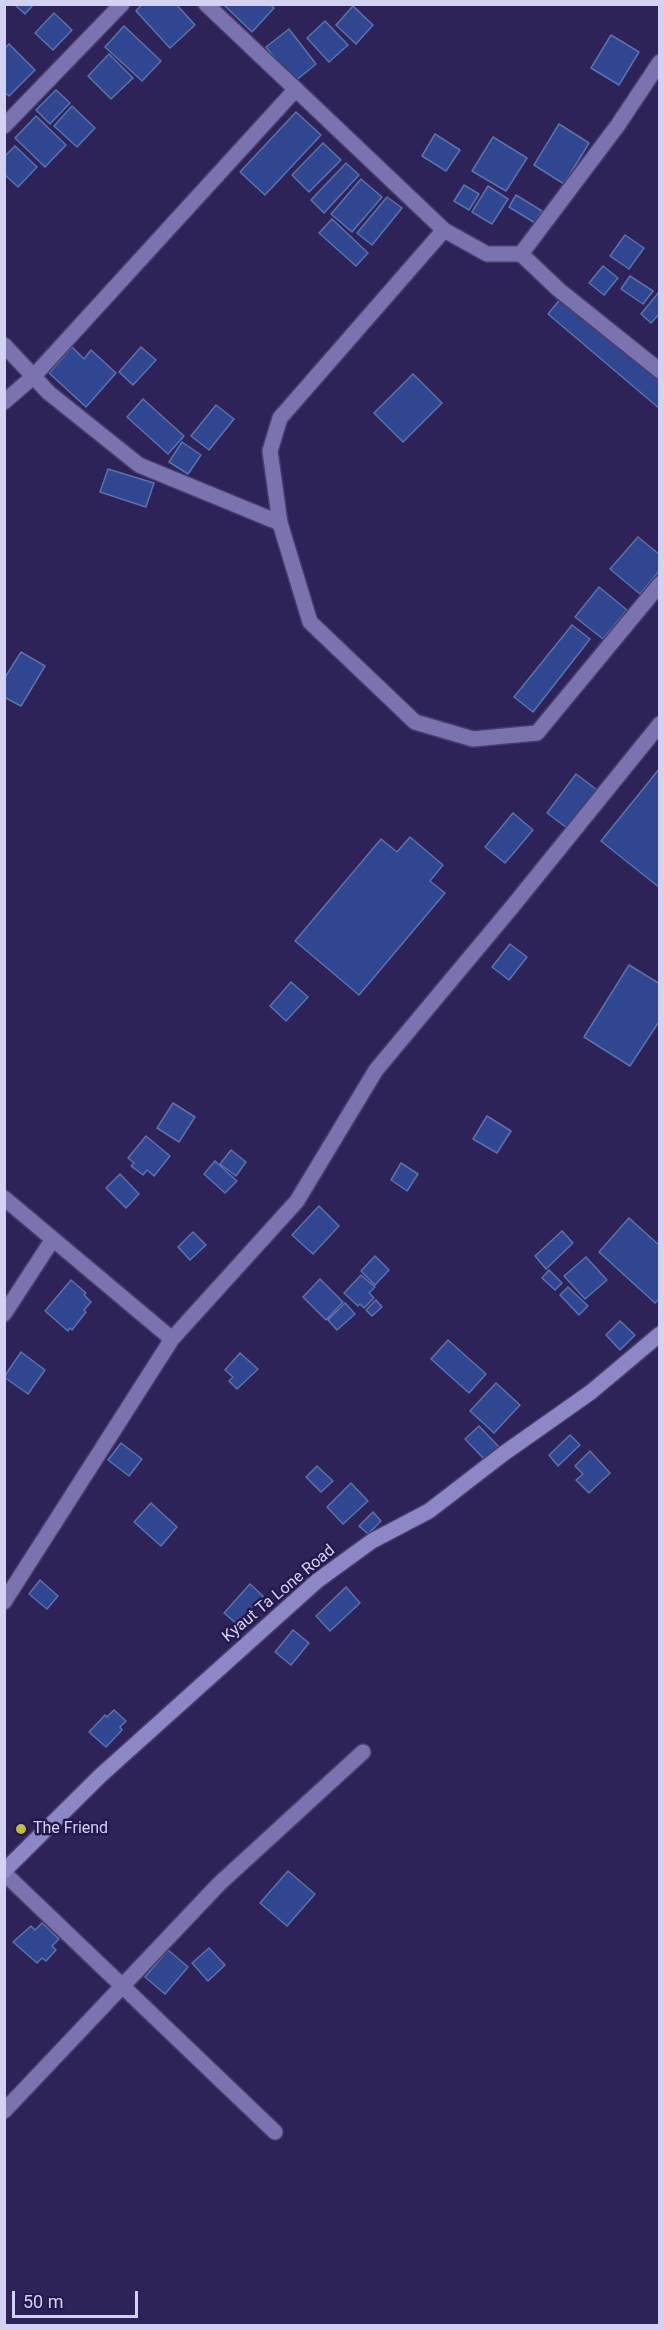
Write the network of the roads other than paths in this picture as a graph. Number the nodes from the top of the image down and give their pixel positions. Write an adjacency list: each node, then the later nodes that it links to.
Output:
1 (122, 4): 5 (street)
2 (206, 4): 4 (street)
3 (660, 62): 7 (street)
4 (296, 90): 6 (street); 10 (street)
5 (4, 126)
6 (444, 230): 7 (street); 12 (street)
7 (521, 254): 9 (street)
8 (4, 345): 10 (street)
9 (660, 371)
10 (33, 376): 11 (street); 12 (street)
11 (4, 402)
12 (280, 523): 13 (street)
13 (660, 584)
14 (660, 724): 19 (street)
15 (4, 1198): 16 (street)
16 (53, 1239): 17 (street); 19 (street)
17 (4, 1314)
18 (660, 1334): 22 (main road, Kyaut Ta Lone Road)
19 (172, 1339): 20 (street)
20 (4, 1602)
21 (363, 1752): 23 (street)
22 (4, 1872): 23 (street)
23 (123, 1986): 24 (street); 25 (street)
24 (4, 2111)
25 (275, 2132)

